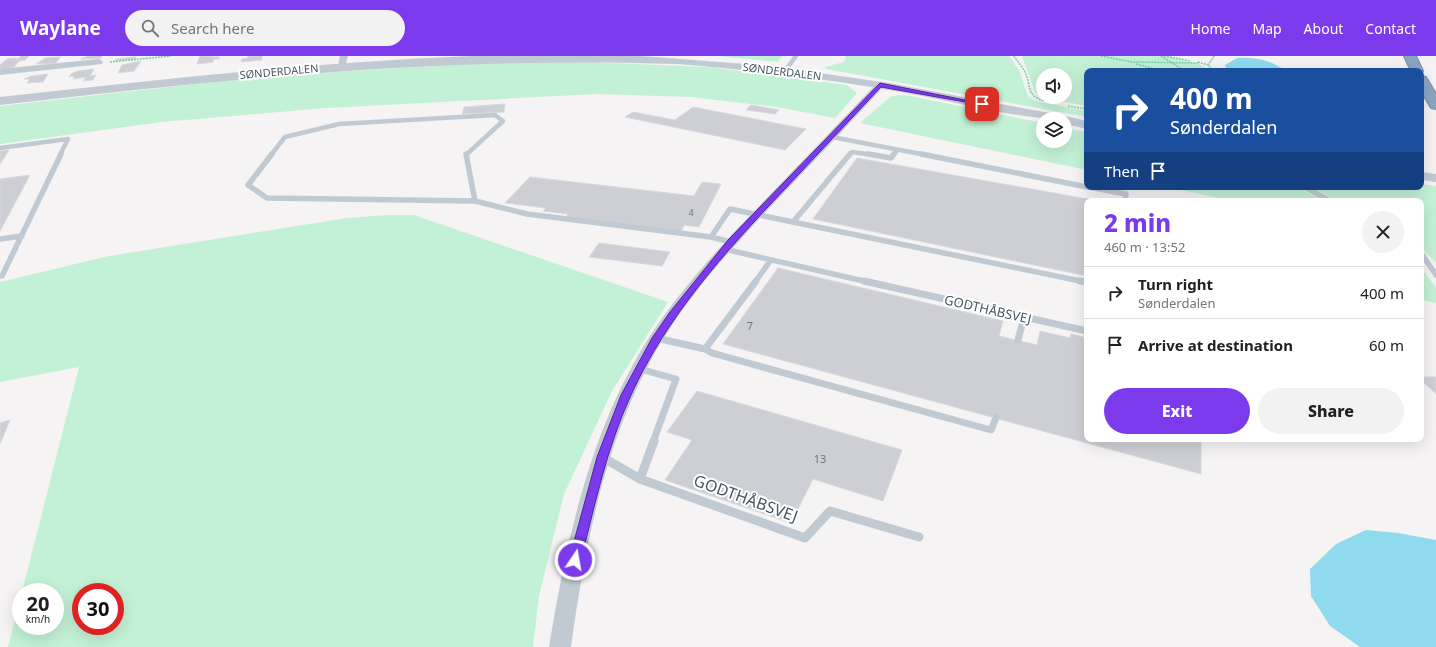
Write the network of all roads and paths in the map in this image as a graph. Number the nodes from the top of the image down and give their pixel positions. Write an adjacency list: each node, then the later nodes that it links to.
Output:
1 (171, 56): 10 (path)
2 (540, 56): 9 (street, SØNDERDALEN); 19 (street, SØNDERDALEN)
3 (796, 56): 19 (lane)
4 (1014, 56): 23 (path)
5 (1101, 56): 11 (path)
6 (1163, 56): 12 (path); 13 (path)
7 (1214, 56): 14 (path)
8 (1410, 56): 18 (highway)
9 (343, 60): 24 (street, SØNDERDALEN)
10 (100, 62): 20 (street)
11 (1132, 62): 12 (path); 15 (path)
12 (1172, 62): 13 (path); 16 (path)
13 (1200, 63): 14 (path)
14 (1208, 65): 17 (path)
15 (1153, 68)
16 (1181, 68)
17 (1211, 68)
18 (1416, 68)
19 (784, 71): 21 (street, SØNDERDALEN)
20 (0, 72)
21 (880, 85): 28 (street, SØNDERDALEN); 31 (street)
22 (1424, 85): 26 (highway)
23 (1036, 99)
24 (0, 101)
25 (1062, 105): 27 (path)
26 (1436, 105)
27 (1084, 109)
28 (1036, 115)
29 (1072, 122): 30 (street)
30 (1084, 124)
31 (832, 137): 33 (lane); 42 (street)
32 (0, 148): 44 (lane)
33 (898, 150): 36 (lane); 43 (lane)
34 (1424, 176): 35 (street)
35 (1436, 178)
36 (1084, 186)
37 (1104, 190): 39 (lane)
38 (1310, 190): 40 (lane)
39 (1125, 198)
40 (1324, 198)
41 (475, 201): 41 (lane, GODTHÅBSVEJ); 45 (lane, GODTHÅBSVEJ)
42 (758, 214): 43 (lane); 45 (lane); 47 (street)
43 (793, 222): 52 (lane)
44 (22, 236): 46 (lane); 51 (lane)
45 (711, 237): 47 (lane, GODTHÅBSVEJ)
46 (0, 239)
47 (727, 246): 49 (lane, GODTHÅBSVEJ); 55 (street)
48 (1424, 257): 50 (lane)
49 (771, 260): 53 (lane, GODTHÅBSVEJ); 57 (lane)
50 (1436, 275)
51 (1, 276)
52 (1084, 281)
53 (1024, 317): 54 (lane, GODTHÅBSVEJ); 56 (lane)
54 (1084, 330)
55 (656, 338): 57 (lane); 58 (street)
56 (1018, 340)
57 (705, 349): 59 (lane)
58 (640, 369): 60 (street); 61 (lane)
59 (996, 418)
60 (602, 457): 61 (lane, GODTHÅBSVEJ); 63 (street)
61 (640, 479): 62 (lane, GODTHÅBSVEJ)
62 (919, 536)
63 (560, 647)

